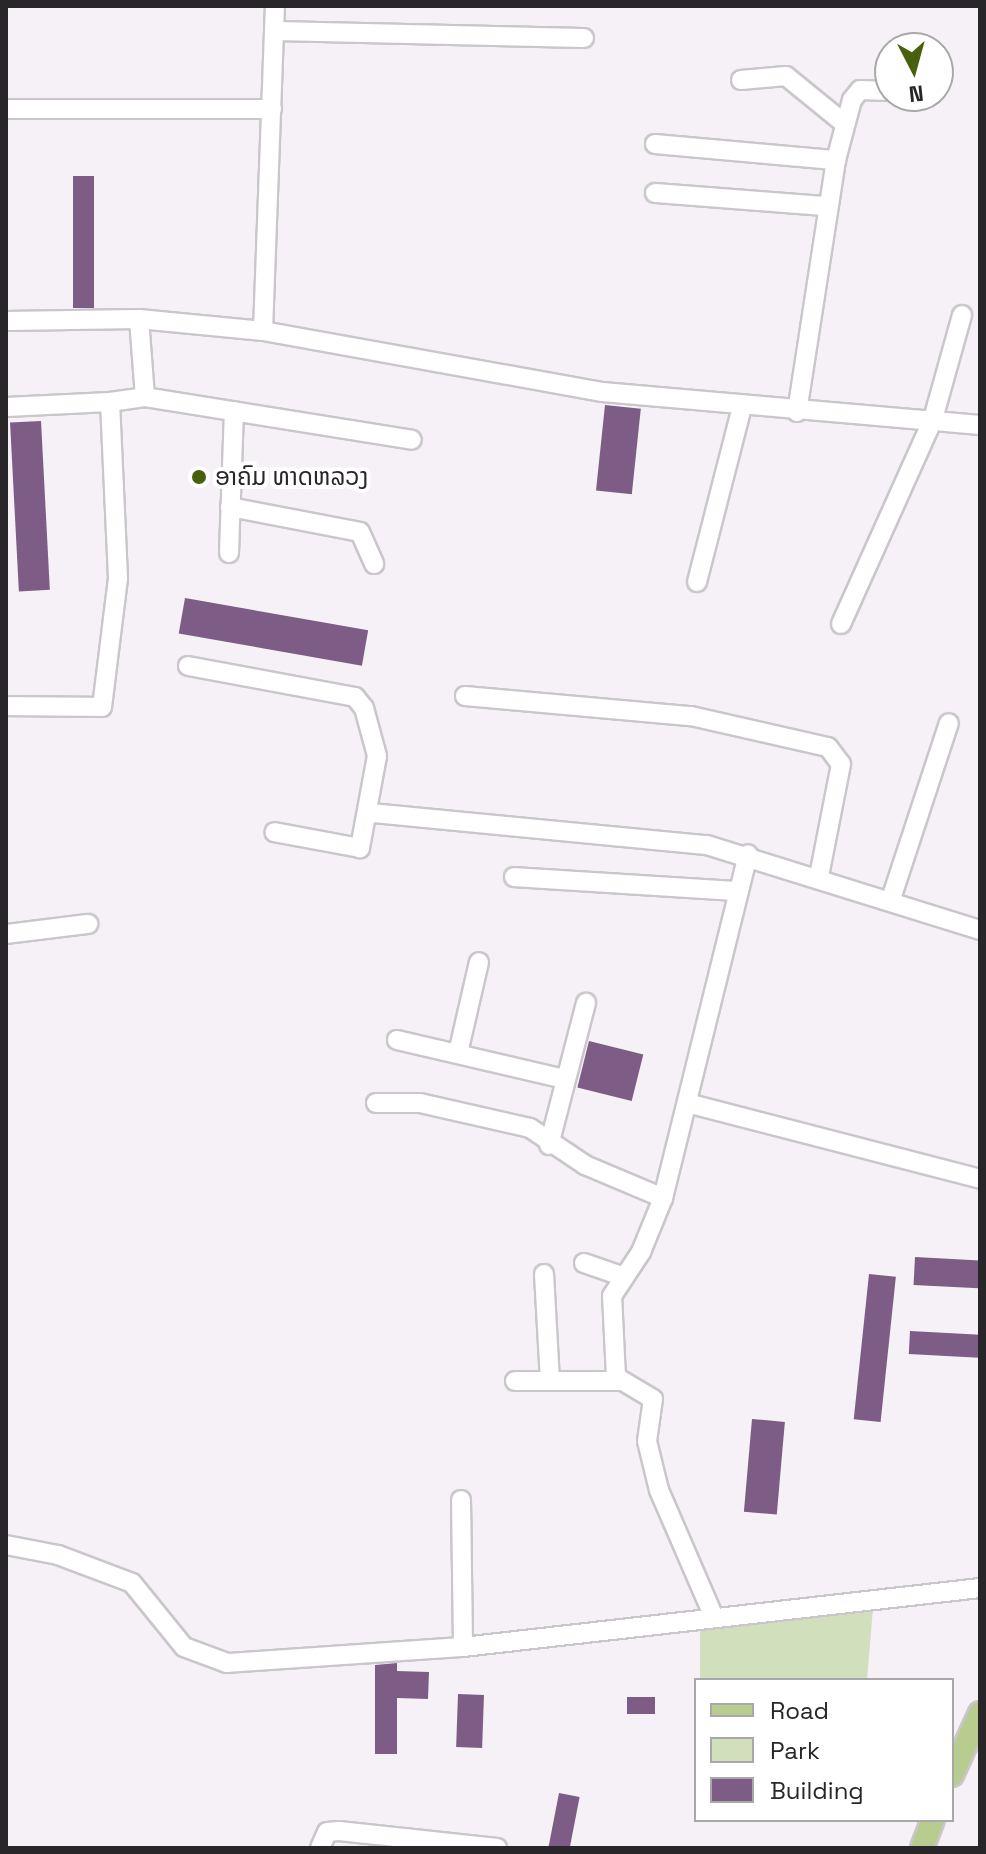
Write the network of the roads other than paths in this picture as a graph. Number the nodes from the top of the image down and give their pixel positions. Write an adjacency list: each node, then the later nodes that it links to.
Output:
1 (275, 6): 2 (street)
2 (274, 31): 3 (street); 7 (street)
3 (584, 38)
4 (741, 80): 8 (street)
5 (874, 90): 8 (street)
6 (6, 109): 7 (street)
7 (272, 109): 16 (street)
8 (845, 124): 10 (street)
9 (655, 144): 10 (street)
10 (836, 160): 12 (street)
11 (655, 193): 12 (street)
12 (825, 206): 22 (street)
13 (962, 315): 23 (street)
14 (139, 319): 15 (street); 16 (street); 17 (street)
15 (6, 321)
16 (263, 331): 20 (street)
17 (145, 397): 18 (street); 21 (street)
18 (110, 402): 19 (street); 33 (street)
19 (6, 407)
20 (742, 407): 22 (street); 29 (street)
21 (234, 411): 25 (street); 26 (street)
22 (797, 412): 23 (street)
23 (933, 419): 24 (street); 30 (street)
24 (980, 425)
25 (412, 440)
26 (230, 507): 27 (street); 28 (street)
27 (229, 553)
28 (374, 564)
29 (697, 582)
30 (841, 624)
31 (188, 666): 35 (street)
32 (465, 696): 38 (street)
33 (6, 706)
34 (949, 723): 41 (street)
35 (372, 813): 36 (street); 37 (street)
36 (274, 832)
37 (748, 854): 38 (street); 40 (street)
38 (819, 876): 41 (street)
39 (514, 877): 40 (street)
40 (739, 891): 51 (street)
41 (891, 899): 43 (street)
42 (88, 924): 44 (street)
43 (980, 930)
44 (6, 934)
45 (479, 962): 48 (street)
46 (586, 1003): 49 (street)
47 (397, 1040): 48 (street)
48 (458, 1053): 49 (street)
49 (565, 1079): 52 (street)
50 (376, 1103): 52 (street)
51 (687, 1103): 53 (street); 54 (street)
52 (549, 1145): 54 (street)
53 (980, 1179)
54 (663, 1198): 57 (street)
55 (584, 1263): 57 (street)
56 (544, 1274): 58 (street)
57 (621, 1276): 60 (street)
58 (550, 1380): 59 (street); 60 (street)
59 (515, 1381)
60 (620, 1381): 64 (street)
61 (461, 1500): 65 (street)
62 (6, 1545): 65 (street)
63 (980, 1588): 64 (street)
64 (713, 1615): 65 (street)
65 (463, 1647)
66 (980, 1713): 67 (main road)
67 (954, 1771)
68 (932, 1822): 71 (main road)
69 (320, 1848): 70 (street)
70 (497, 1848)
71 (922, 1848)

